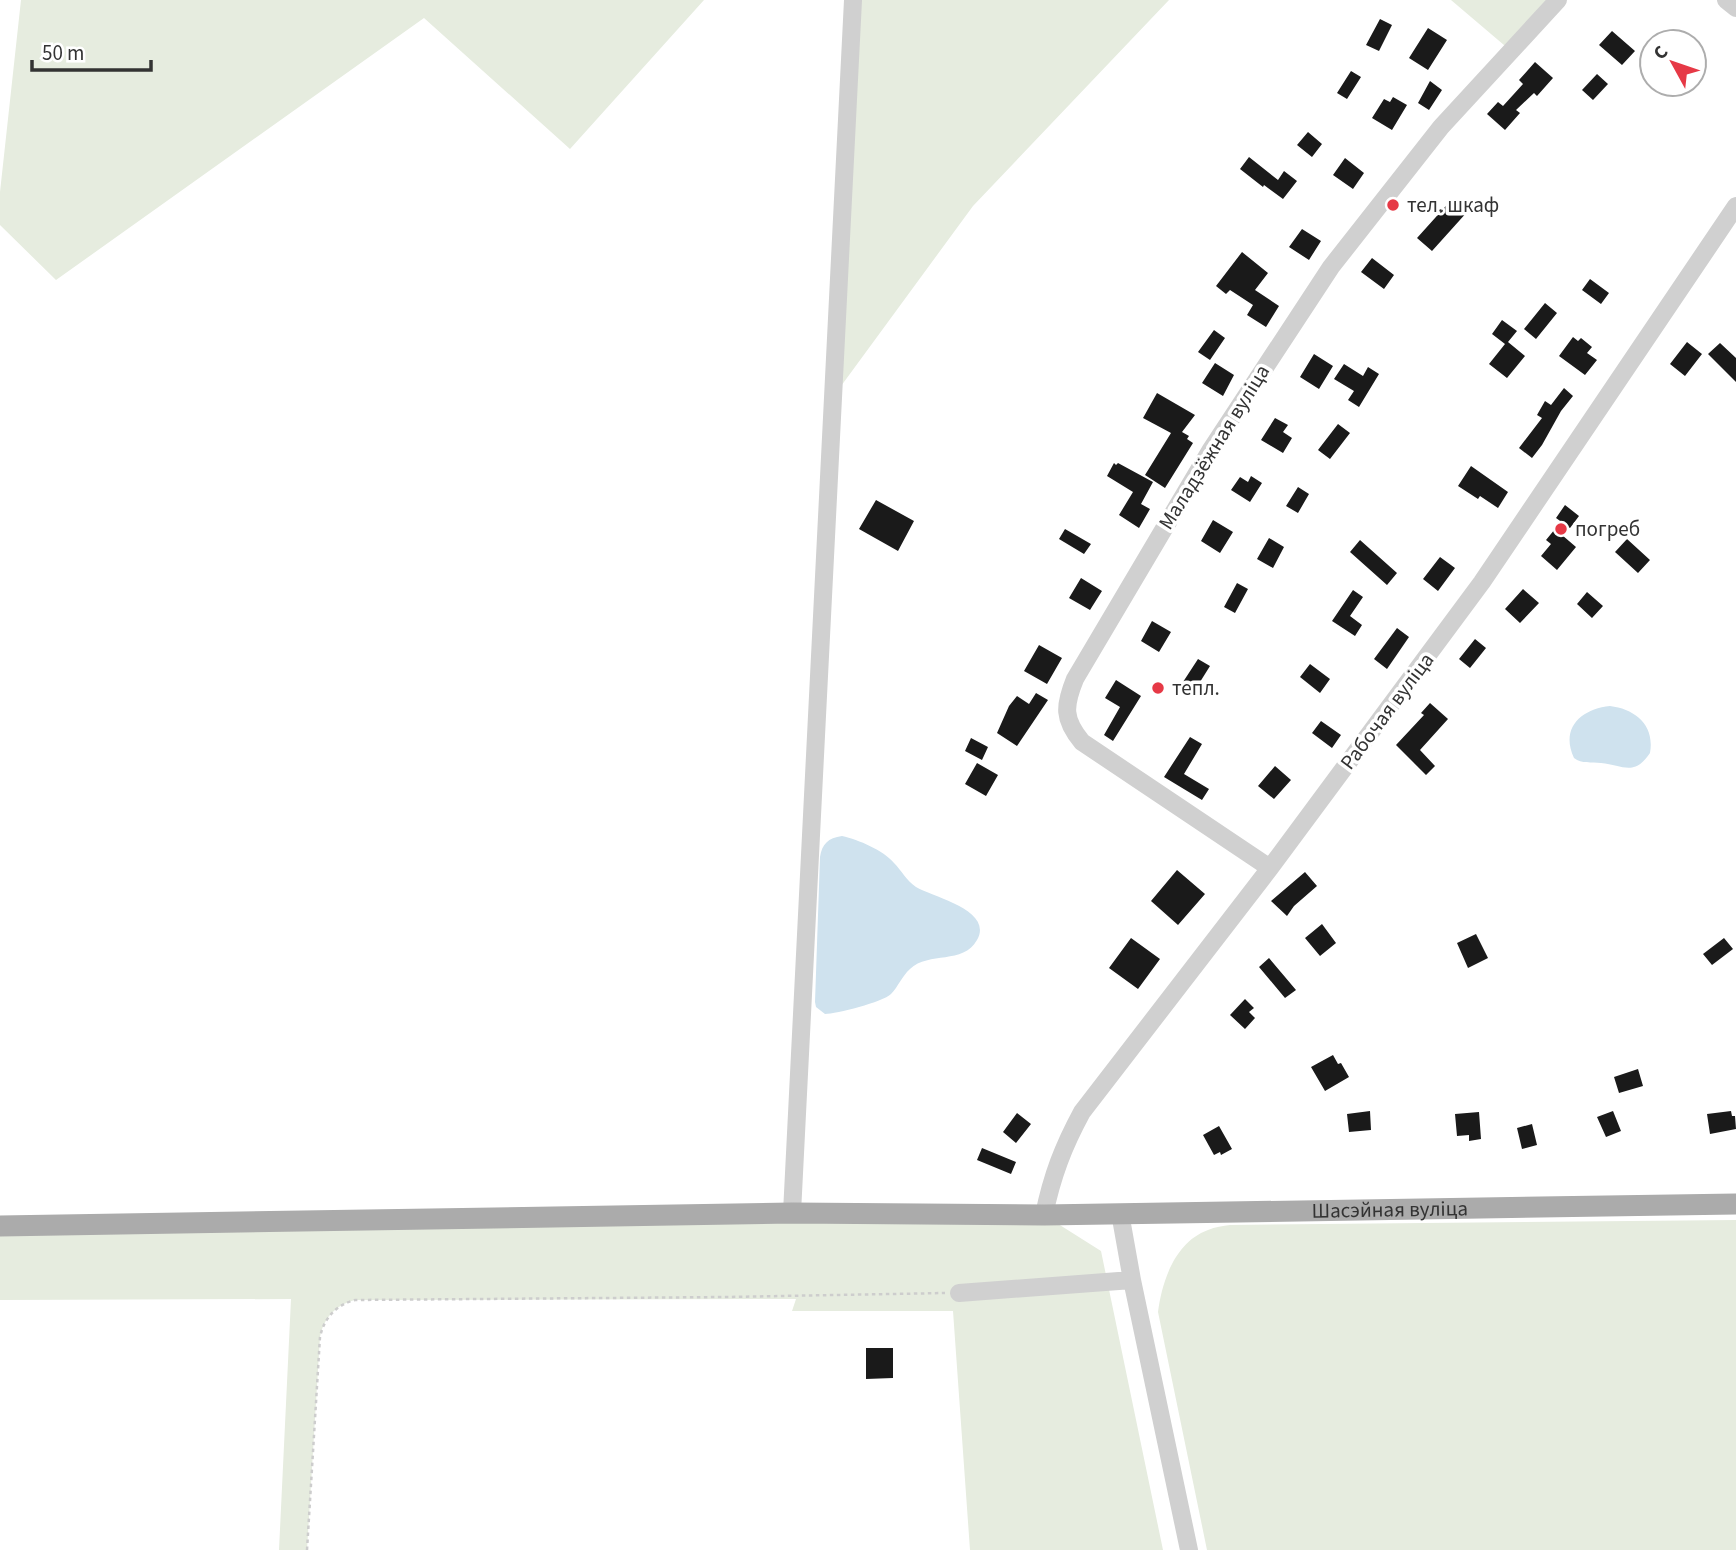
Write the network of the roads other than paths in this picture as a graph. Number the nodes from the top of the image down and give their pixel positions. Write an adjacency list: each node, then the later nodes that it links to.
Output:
1 (852, 0): 8 (street)
2 (1558, 0): 6 (street, Маладзёжная вуліца)
3 (1726, 0): 4 (street)
4 (1736, 8)
5 (1736, 205): 6 (street, Рабочая вуліца)
6 (1270, 868): 10 (street, Рабочая вуліца)
7 (1736, 1204): 9 (main road, Шасэйная вуліца)
8 (792, 1213): 10 (main road, Шасэйная вуліца); 11 (main road, Шасэйная вуліца)
9 (1120, 1213): 10 (main road, Шасэйная вуліца); 12 (street)
10 (1044, 1215)
11 (0, 1226)
12 (1132, 1280): 13 (street); 14 (street)
13 (959, 1293)
14 (1189, 1550)

